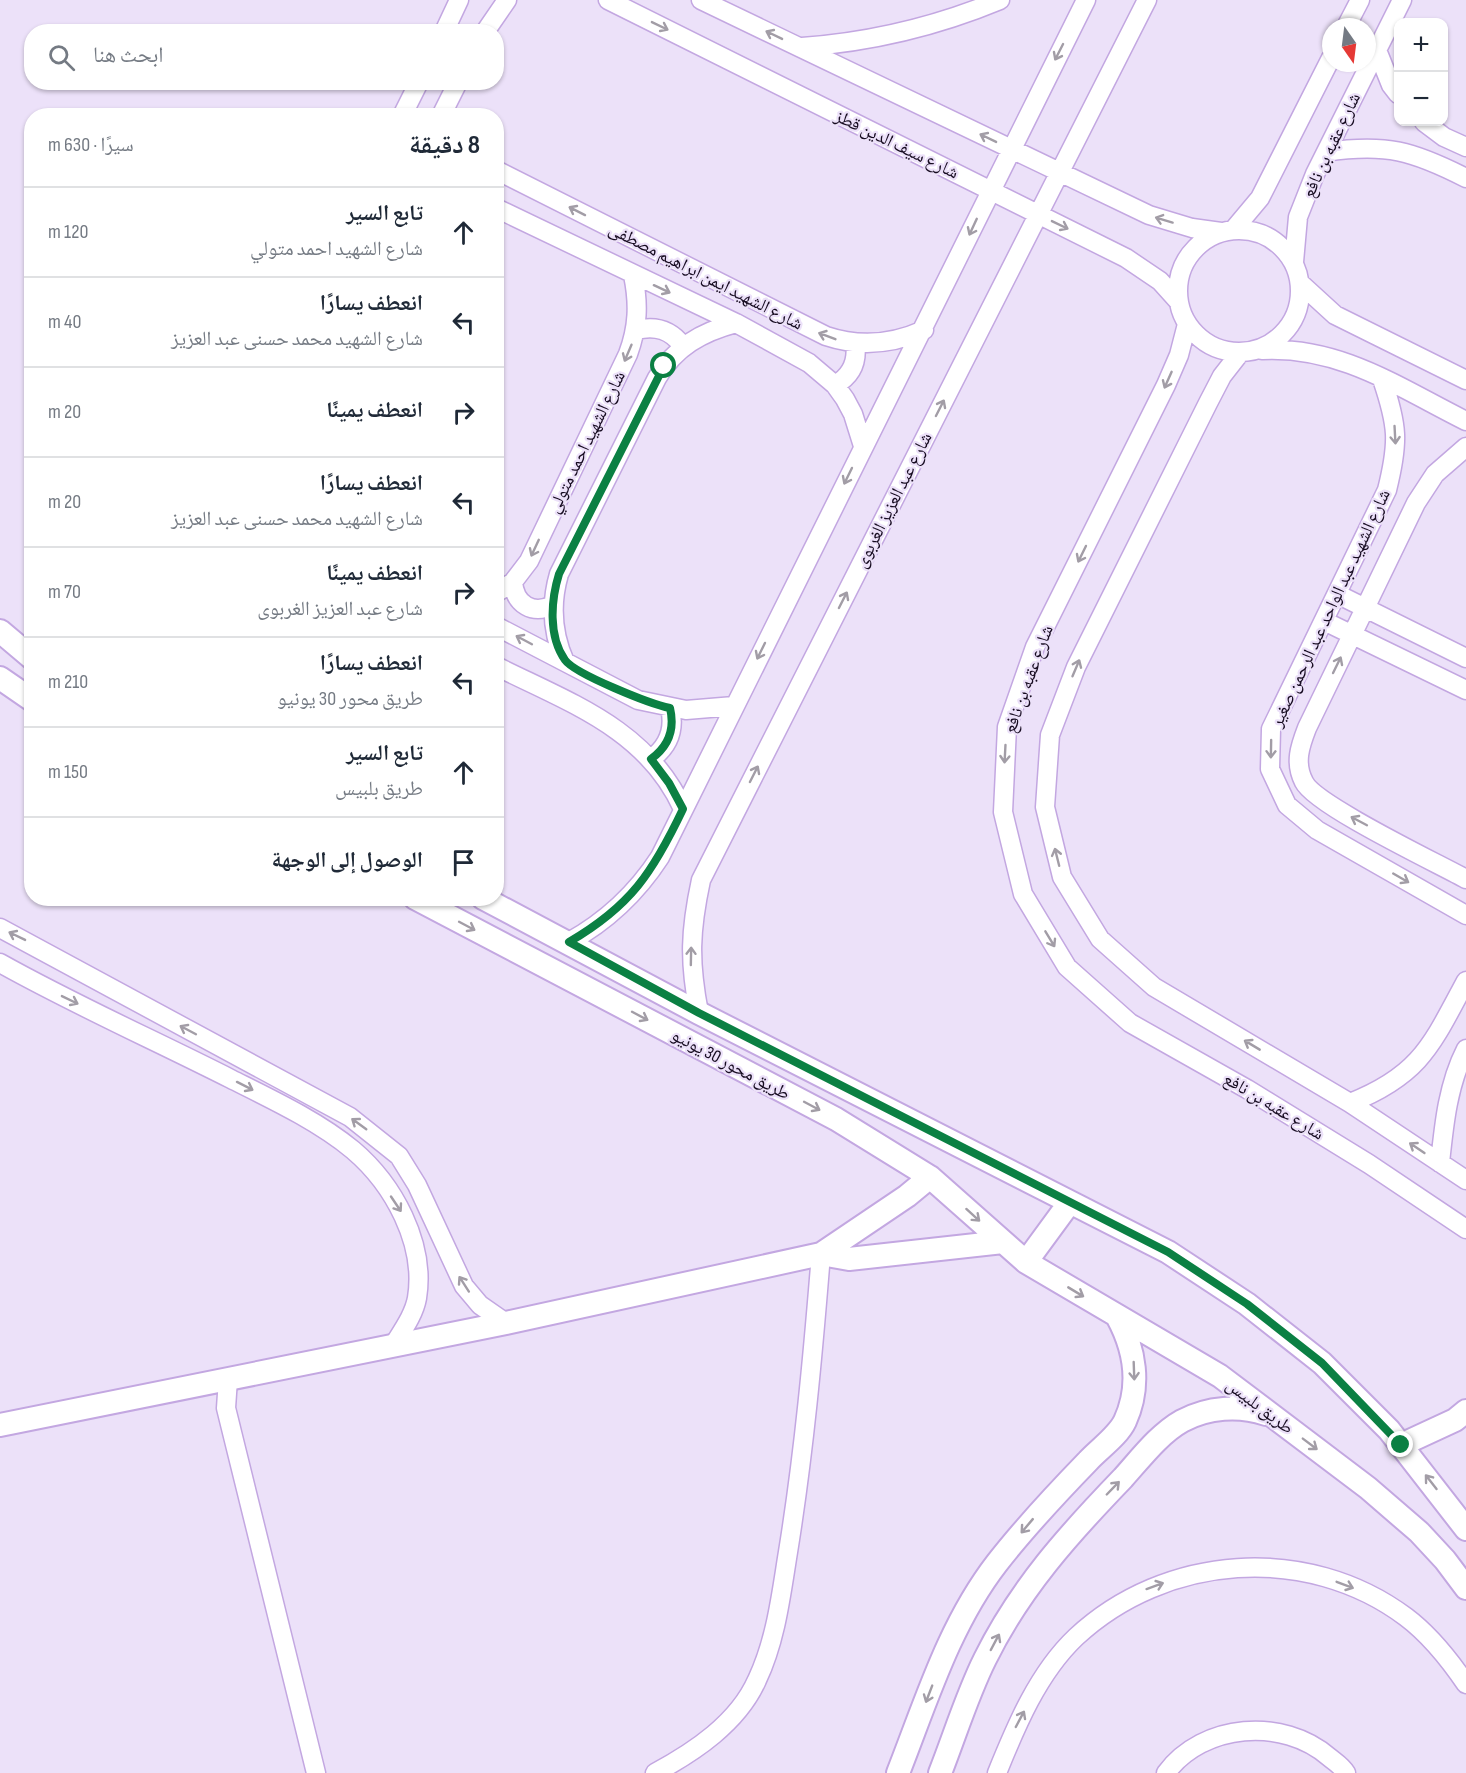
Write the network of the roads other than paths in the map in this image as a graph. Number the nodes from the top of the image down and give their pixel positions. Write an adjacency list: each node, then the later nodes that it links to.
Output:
1 (459, 0): 11 (street)
2 (507, 0): 12 (street)
3 (608, 0): 28 (street, شارع سيف الدين قطز, one-way to 28)
4 (701, 0): 13 (street, one-way to 4)
5 (1000, 0): 13 (street)
6 (1086, 0): 23 (street, one-way to 23)
7 (1147, 0): 25 (street, شارع عبد العزيز الغربوى)
8 (1360, 0): 10 (street)
9 (1402, 0): 14 (street, شارع عقبه بن نافع)
10 (1351, 18)
11 (448, 24)
12 (490, 24)
13 (799, 47): 23 (street, one-way to 13)
14 (1377, 50): 16 (street); 24 (street, شارع عقبه بن نافع)
15 (1324, 72): 31 (street, شارع عقبه بن نافع)
16 (1394, 89)
17 (415, 90): 19 (street)
18 (455, 90): 20 (street)
19 (406, 108)
20 (447, 108)
21 (1429, 126): 22 (street)
22 (1466, 147)
23 (1011, 149): 25 (street); 28 (street)
24 (1326, 152): 27 (street); 32 (street, شارع عقبه بن نافع)
25 (1060, 172): 30 (street, شارع عبد العزيز الغربوى); 31 (street, one-way to 25)
26 (504, 174): 40 (street, شارع الشهيد ايمن ابراهيم مصطفى, one-way to 26)
27 (1466, 178)
28 (990, 190): 30 (street, شارع سيف الدين قطز); 39 (street, one-way to 39)
29 (504, 212): 33 (street, شارع الشهيد ايمن ابراهيم مصطفى)
30 (1038, 214): 35 (street, شارع سيف الدين قطز, one-way to 35); 77 (street, شارع عبد العزيز الغربوى, one-way to 30)
31 (1228, 230): 32 (street); 35 (street)
32 (1294, 262): 34 (street)
33 (633, 275): 36 (street, شارع الشهيد ايمن ابراهيم مصطفى, one-way to 36); 38 (street, شارع الشهيد احمد متولي)
34 (1300, 283): 42 (street); 44 (street)
35 (1178, 301): 37 (street)
36 (736, 323): 41 (street, شارع الشهيد احمد متولي); 45 (street, شارع الشهيد ايمن ابراهيم مصطفى)
37 (1187, 324): 42 (street); 84 (street, شارع عقبه بن نافع, one-way to 84)
38 (636, 330): 41 (street); 49 (street, شارع الشهيد احمد متولي, one-way to 49)
39 (924, 330): 40 (street, شارع الشهيد ايمن ابراهيم مصطفى); 47 (street)
40 (855, 343): 45 (street)
41 (683, 346): 52 (street, شارع الشهيد احمد متولي)
42 (1248, 351): 43 (street); 79 (street, one-way to 42)
43 (1382, 379): 46 (street); 51 (street, شارع الشهيد عبد الواحد عبد الرحمن صغير, one-way to 51)
44 (1466, 380)
45 (834, 385): 47 (street, شارع الشهيد ايمن ابراهيم مصطفى)
46 (1466, 421)
47 (863, 446): 65 (street, one-way to 65)
48 (1466, 447): 53 (street, شارع الشهيد عبد الواحد عبد الرحمن صغير)
49 (513, 582): 50 (street, شارع الشهيد احمد متولي); 52 (street)
50 (504, 588)
51 (1337, 594): 53 (street); 54 (street, شارع الشهيد عبد الواحد عبد الرحمن صغير)
52 (553, 605): 60 (street, شارع الشهيد احمد متولي)
53 (1365, 608): 57 (street, شارع الشهيد عبد الواحد عبد الرحمن صغير); 59 (street)
54 (1324, 621): 57 (street); 72 (street, شارع الشهيد عبد الواحد عبد الرحمن صغير, one-way to 72)
55 (504, 630): 60 (street, one-way to 55)
56 (0, 631): 58 (street)
57 (1352, 635): 63 (street); 69 (street, شارع الشهيد عبد الواحد عبد الرحمن صغير, one-way to 57)
58 (24, 650)
59 (1466, 658)
60 (566, 662): 66 (street)
61 (504, 670): 67 (street)
62 (0, 678): 64 (street)
63 (1466, 690)
64 (24, 694)
65 (734, 706): 66 (street); 68 (street)
66 (670, 708): 67 (street)
67 (651, 759): 68 (street)
68 (683, 809): 74 (street)
69 (1466, 879)
70 (430, 906): 81 (street, طريق محور 30 يونيو, one-way to 81)
71 (499, 906): 74 (street, طريق محور 30 يونيو)
72 (1466, 915)
73 (0, 928): 89 (street, one-way to 73)
74 (569, 942): 77 (street, طريق محور 30 يونيو)
75 (0, 963): 90 (street, one-way to 90)
76 (1466, 981): 79 (street)
77 (699, 1013): 83 (street, طريق محور 30 يونيو)
78 (1466, 1049): 80 (street)
79 (1350, 1103): 80 (street, one-way to 79)
80 (1440, 1163): 82 (street)
81 (930, 1176): 85 (street, طريق محور 30 يونيو, one-way to 85); 86 (street)
82 (1466, 1180)
83 (1070, 1202): 87 (street); 95 (street)
84 (1466, 1229)
85 (1003, 1242): 86 (street); 87 (street, طريق محور 30 يونيو)
86 (821, 1254): 89 (street); 101 (street)
87 (1026, 1262): 88 (street, طريق بلبيس, one-way to 88)
88 (1117, 1316): 93 (street, طريق بلبيس); 102 (street, one-way to 102)
89 (506, 1323): 90 (street)
90 (393, 1346): 91 (street)
91 (228, 1379): 94 (street); 100 (street)
92 (1466, 1411): 95 (street)
93 (1275, 1417): 97 (street, طريق بلبيس, one-way to 97); 103 (street, one-way to 93)
94 (0, 1425)
95 (1401, 1445): 96 (street, one-way to 95)
96 (1464, 1519)
97 (1462, 1573)
98 (1466, 1684): 104 (street, one-way to 98)
99 (1344, 1772): 105 (street)
100 (316, 1773)
101 (655, 1773)
102 (898, 1773)
103 (940, 1773)
104 (997, 1773)
105 (1166, 1773)

